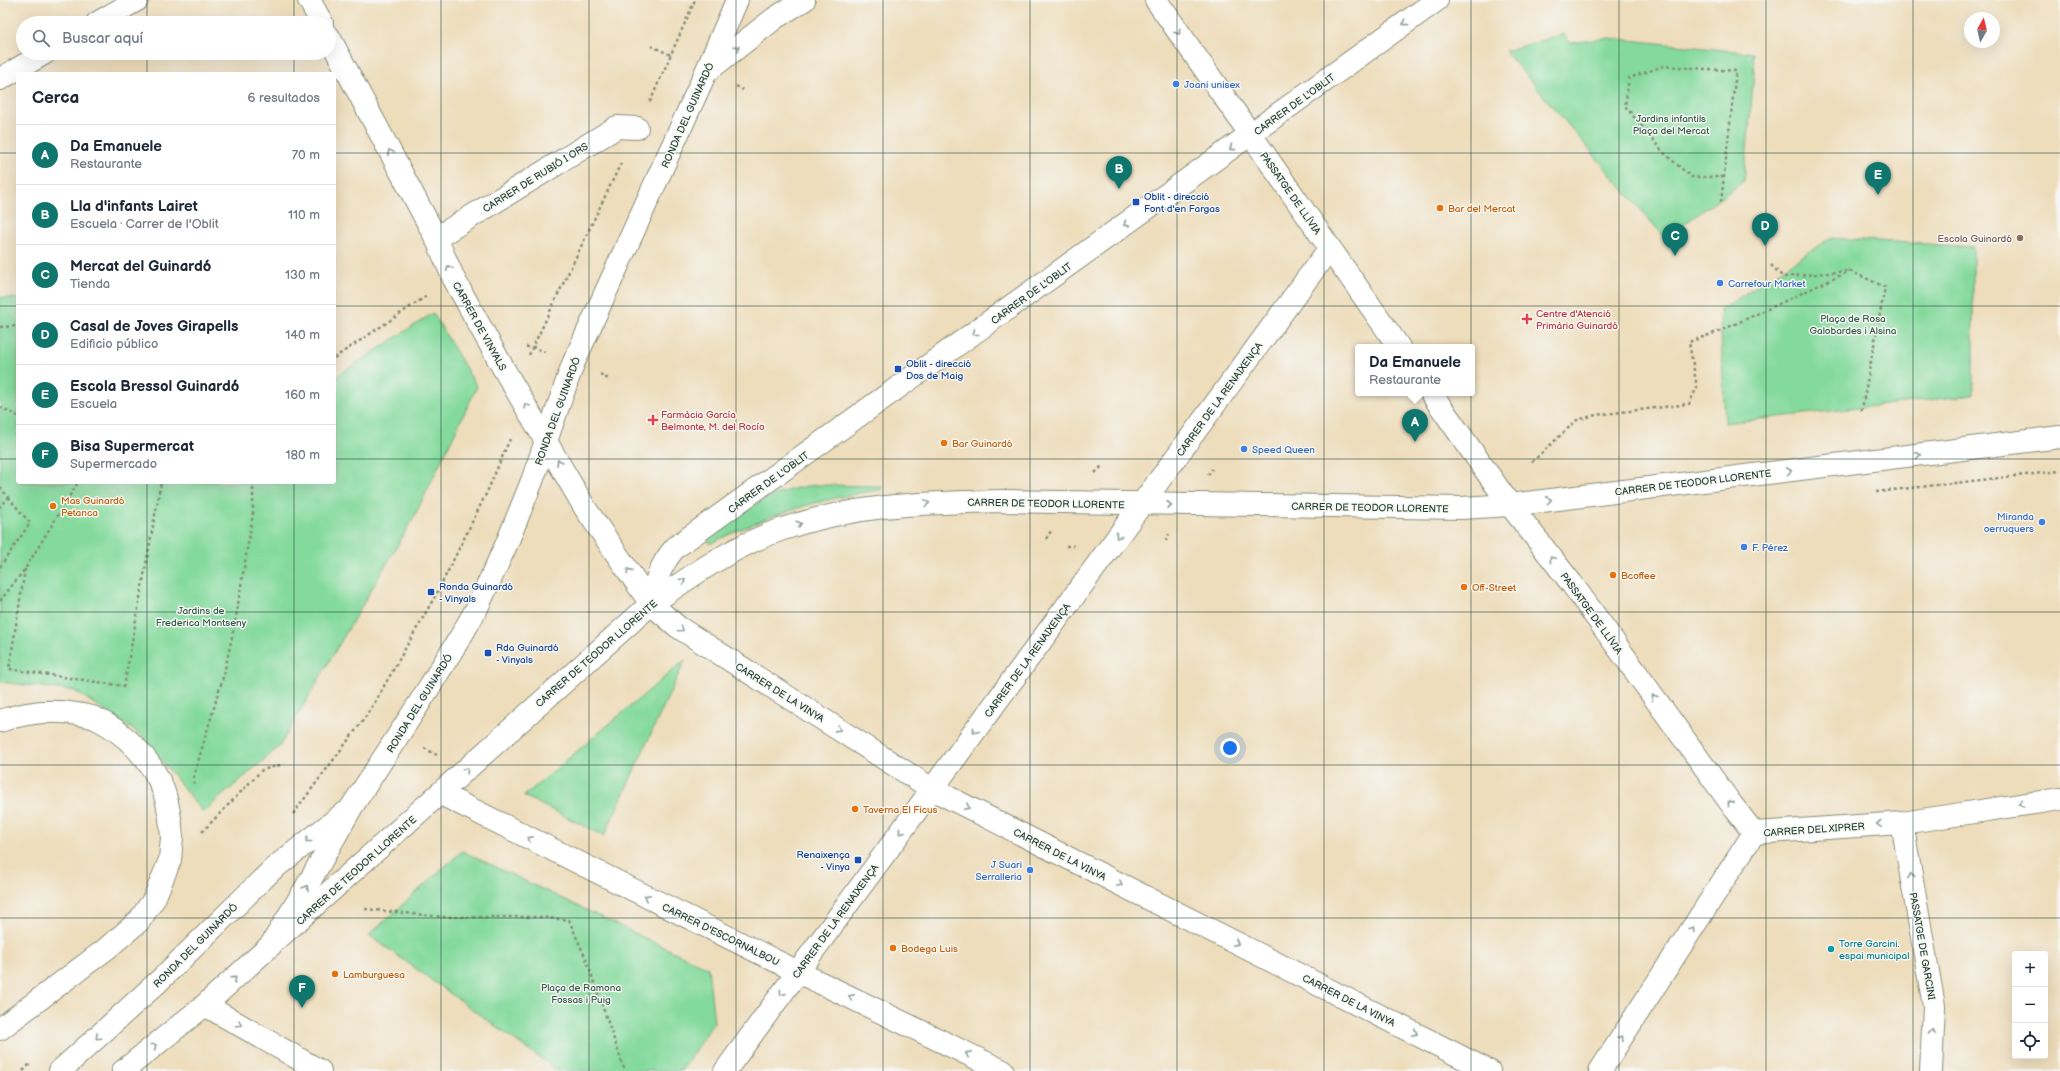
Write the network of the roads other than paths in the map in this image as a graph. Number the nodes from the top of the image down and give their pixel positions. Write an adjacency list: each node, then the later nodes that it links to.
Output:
1 (137, 0): 7 (street)
2 (309, 0): 8 (street)
3 (737, 0): 11 (street, RONDA DEL GUINARDÓ)
4 (804, 0): 11 (street, one-way to 4)
5 (1156, 0): 14 (street, PASSATGE DE LLÍVIA, one-way to 14)
6 (1437, 0): 14 (street, CARRER DE L'OBLIT, one-way to 14)
7 (109, 16)
8 (318, 16)
9 (336, 50): 15 (street, CARRER DE VINYALS, one-way to 9)
10 (33, 60): 12 (street)
11 (706, 72): 20 (street, RONDA DEL GUINARDÓ)
12 (0, 79)
13 (637, 128): 15 (street, CARRER DE RUBIÓ I ORS)
14 (1251, 135): 16 (street, PASSATGE DE LLÍVIA); 23 (street, CARRER DE L'OBLIT, one-way to 23)
15 (436, 238): 20 (street, CARRER DE VINYALS, one-way to 15)
16 (1330, 249): 17 (street, PASSATGE DE LLÍVIA); 21 (street, CARRER DE LA RENAIXENÇA)
17 (1397, 344)
18 (1433, 396): 22 (street, PASSATGE DE LLÍVIA)
19 (2060, 437): 22 (street, CARRER DE TEODOR LLORENTE, one-way to 19)
20 (546, 439): 23 (street, CARRER DE VINYALS, one-way to 20); 28 (street, RONDA DEL GUINARDÓ)
21 (1141, 505): 22 (street, CARRER DE TEODOR LLORENTE, one-way to 22); 23 (street, CARRER DE TEODOR LLORENTE, one-way to 21); 25 (street, CARRER DE LA RENAIXENÇA, one-way to 25)
22 (1510, 505): 30 (street, PASSATGE DE LLÍVIA, one-way to 22)
23 (651, 604): 25 (street, CARRER DE LA VINYA, one-way to 25); 26 (street, CARRER DE TEODOR LLORENTE, one-way to 23)
24 (0, 721): 34 (street)
25 (932, 789): 32 (street, CARRER DE LA RENAIXENÇA, one-way to 32); 40 (street, CARRER DE LA VINYA, one-way to 40)
26 (441, 794): 31 (street, CARRER DE TEODOR LLORENTE); 32 (street, CARRER D'ESCORNALBOU, one-way to 26)
27 (2060, 798): 29 (street, CARRER DEL XIPRER, one-way to 29)
28 (350, 808): 31 (street, RONDA DEL GUINARDÓ, one-way to 28); 35 (street, RONDA DEL GUINARDÓ, one-way to 35)
29 (1902, 823): 30 (street, CARRER DEL XIPRER, one-way to 30); 42 (street, PASSATGE DE GARCINI, one-way to 29)
30 (1754, 833): 41 (street, CARRER DEL XIPRER, one-way to 30)
31 (271, 945): 33 (street, CARRER DE TEODOR LLORENTE, one-way to 31)
32 (798, 972): 38 (street, CARRER DE LA RENAIXENÇA, one-way to 38); 39 (street, CARRER D'ESCORNALBOU, one-way to 32)
33 (205, 1005): 36 (street, one-way to 33); 37 (street, one-way to 37)
34 (0, 1029)
35 (60, 1071)
36 (123, 1071)
37 (320, 1071)
38 (725, 1071)
39 (1003, 1071)
40 (1489, 1071)
41 (1600, 1071)
42 (1931, 1071)

